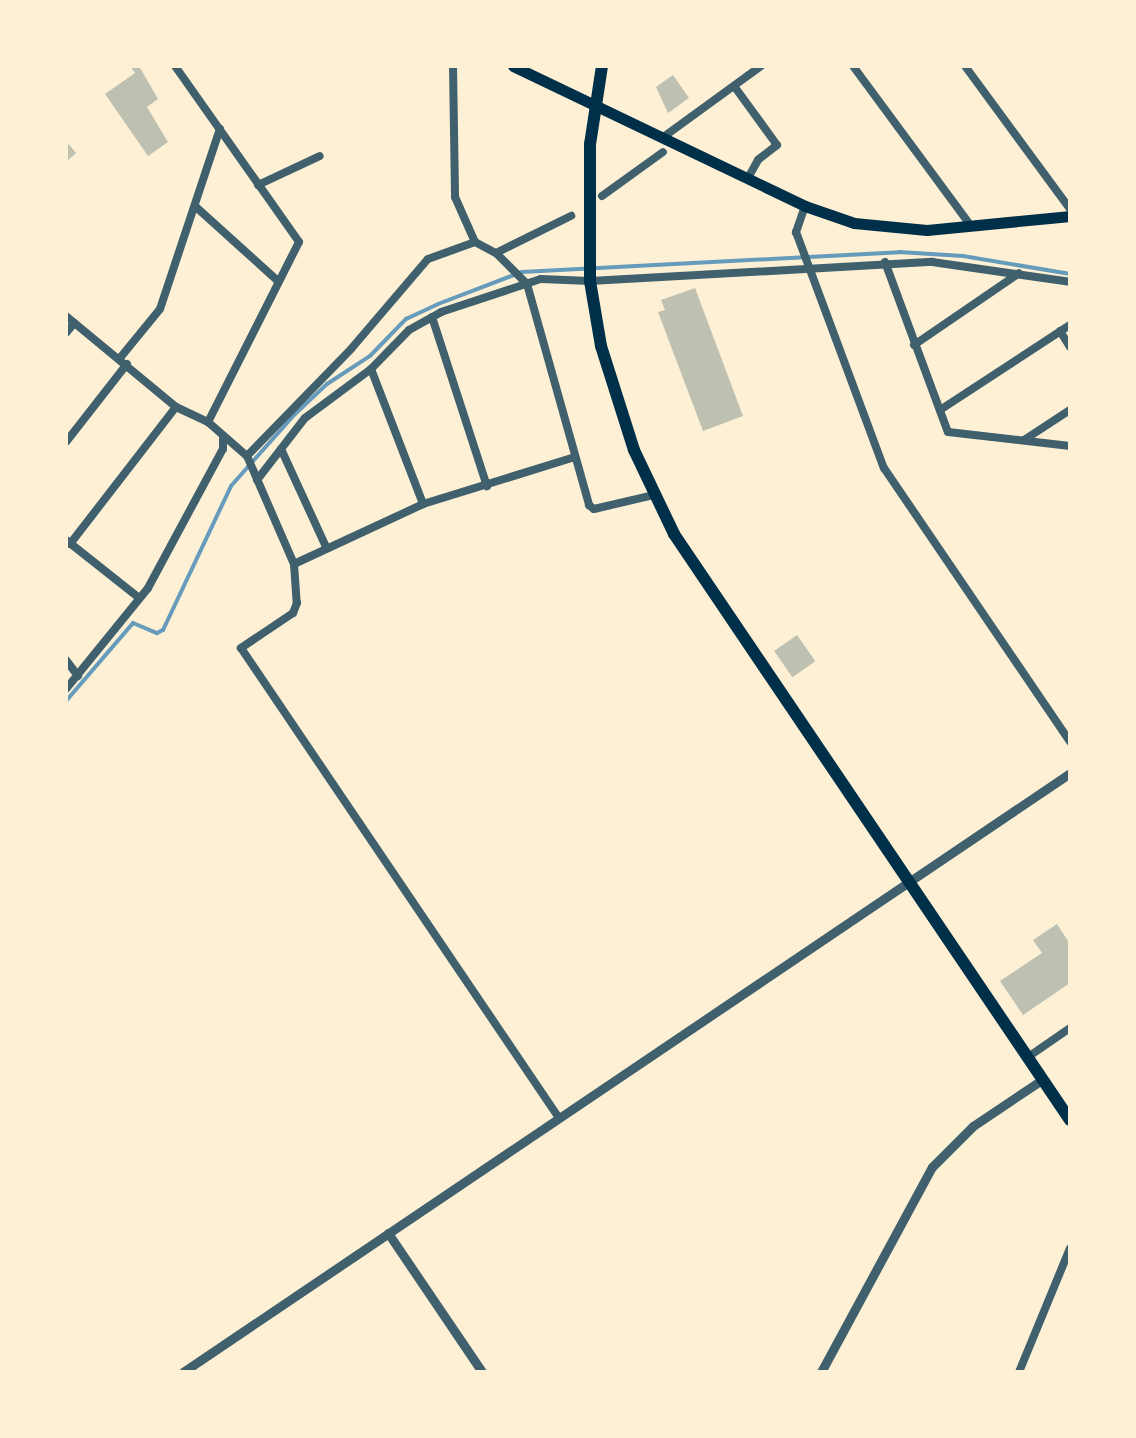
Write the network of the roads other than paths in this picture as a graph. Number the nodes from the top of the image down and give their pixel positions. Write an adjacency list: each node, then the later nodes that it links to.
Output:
1 (175, 66): 10 (street)
2 (453, 66): 23 (street)
3 (513, 66): 9 (main road)
4 (602, 66): 9 (highway)
5 (761, 66): 8 (street)
6 (853, 66): 22 (street)
7 (965, 66): 19 (street)
8 (734, 86): 11 (street); 14 (street)
9 (595, 106): 11 (main road); 28 (highway)
10 (220, 129): 15 (street); 18 (street)
11 (662, 138): 14 (main road)
12 (663, 152): 16 (street)
13 (320, 156): 15 (street)
14 (748, 178): 17 (main road)
15 (258, 185): 30 (street)
16 (602, 196)
17 (805, 206): 22 (main road); 26 (street)
18 (196, 207): 30 (street); 40 (street)
19 (1070, 209)
20 (571, 216): 24 (street)
21 (1070, 216): 22 (main road)
22 (973, 229)
23 (475, 242): 24 (street); 52 (street)
24 (496, 253): 29 (street)
25 (885, 262): 26 (street); 27 (street); 38 (street)
26 (809, 266): 28 (street); 64 (street)
27 (1019, 273): 31 (street); 38 (street)
28 (590, 274): 29 (street); 55 (highway)
29 (524, 280): 33 (street); 51 (street)
30 (278, 281): 45 (street)
31 (1070, 282)
32 (66, 316): 34 (street)
33 (432, 317): 41 (street); 54 (street)
34 (74, 323): 37 (street); 40 (street)
35 (1070, 325): 36 (street)
36 (1060, 331): 39 (street); 43 (street)
37 (66, 333)
38 (914, 345): 43 (street)
39 (1070, 347)
40 (123, 361): 42 (street); 48 (street)
41 (371, 369): 50 (street); 56 (street)
42 (176, 407): 45 (street); 57 (street)
43 (940, 410): 47 (street)
44 (1070, 410): 47 (street)
45 (208, 422): 46 (street)
46 (223, 439): 52 (street); 60 (street)
47 (1022, 441): 49 (street)
48 (66, 442)
49 (1070, 446)
50 (281, 449): 53 (street); 58 (street)
51 (575, 457): 54 (street); 55 (street)
52 (248, 459): 53 (street)
53 (255, 476): 59 (street)
54 (487, 486): 56 (street)
55 (654, 495): 66 (highway)
56 (423, 504): 58 (street)
57 (68, 542): 60 (street)
58 (326, 547): 59 (street)
59 (294, 564): 70 (street)
60 (138, 597): 62 (street)
61 (66, 660): 62 (street)
62 (78, 676): 63 (street)
63 (66, 689)
64 (1070, 742)
65 (1070, 773): 66 (street)
66 (910, 882): 68 (highway); 70 (street)
67 (1070, 1028): 68 (street)
68 (1028, 1057): 69 (highway)
69 (1043, 1079): 71 (highway); 76 (street)
70 (559, 1118): 72 (street)
71 (1070, 1120)
72 (388, 1233): 74 (street); 75 (street)
73 (1070, 1248): 77 (street)
74 (183, 1372)
75 (482, 1372)
76 (821, 1372)
77 (1019, 1372)

